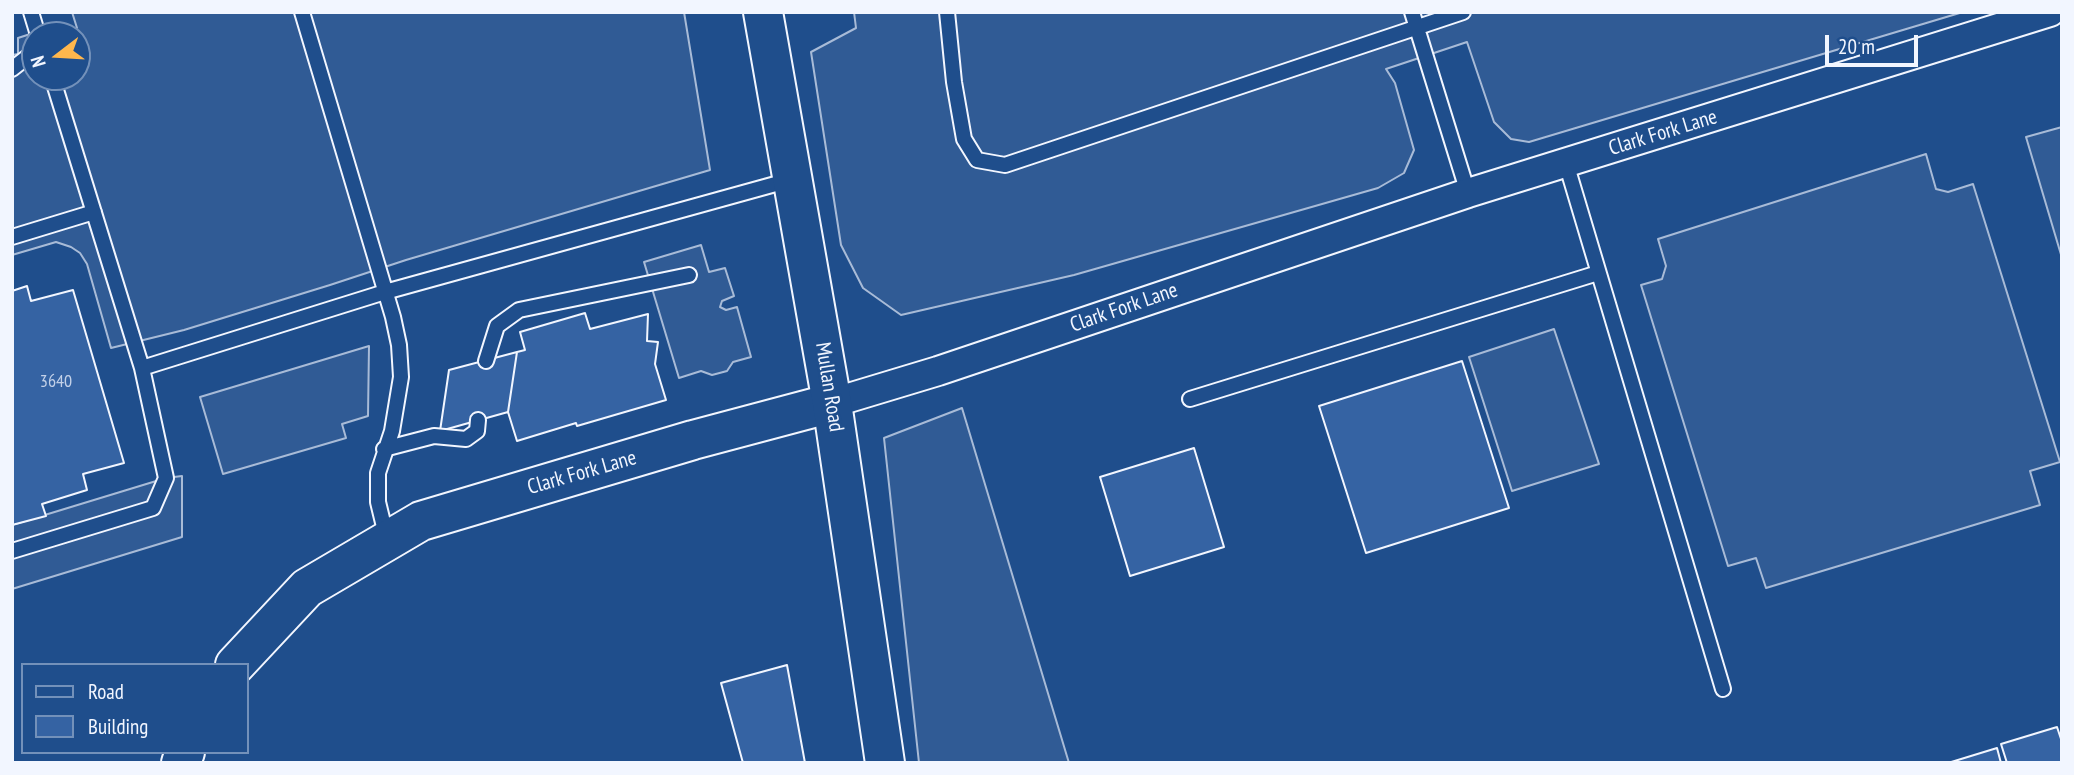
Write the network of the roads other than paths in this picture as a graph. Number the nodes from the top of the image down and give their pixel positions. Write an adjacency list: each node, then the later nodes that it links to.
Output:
1 (302, 12): 16 (lane)
2 (763, 12): 10 (main road, Mullan Road)
3 (947, 12): 7 (lane)
4 (1412, 12): 7 (lane)
5 (1463, 12): 7 (lane)
6 (2050, 12): 9 (street, Clark Fork Lane)
7 (1416, 27): 11 (lane)
8 (56, 91): 12 (lane)
9 (1566, 163): 11 (street, Clark Fork Lane); 14 (lane)
10 (793, 180): 16 (lane); 20 (main road, Mullan Road)
11 (1468, 193): 20 (street, Clark Fork Lane)
12 (94, 212): 13 (lane); 18 (lane)
13 (12, 237)
14 (1598, 273): 19 (lane); 26 (lane)
15 (690, 275): 17 (lane)
16 (385, 292): 18 (lane); 22 (lane)
17 (486, 360)
18 (142, 368): 24 (lane)
19 (1190, 399)
20 (832, 403): 23 (main road, Clark Fork Lane); 27 (main road, Mullan Road)
21 (478, 420): 22 (lane)
22 (384, 449): 23 (lane)
23 (387, 539): 25 (main road, Clark Fork Lane)
24 (12, 551)
25 (237, 663)
26 (1723, 689)
27 (885, 763)

